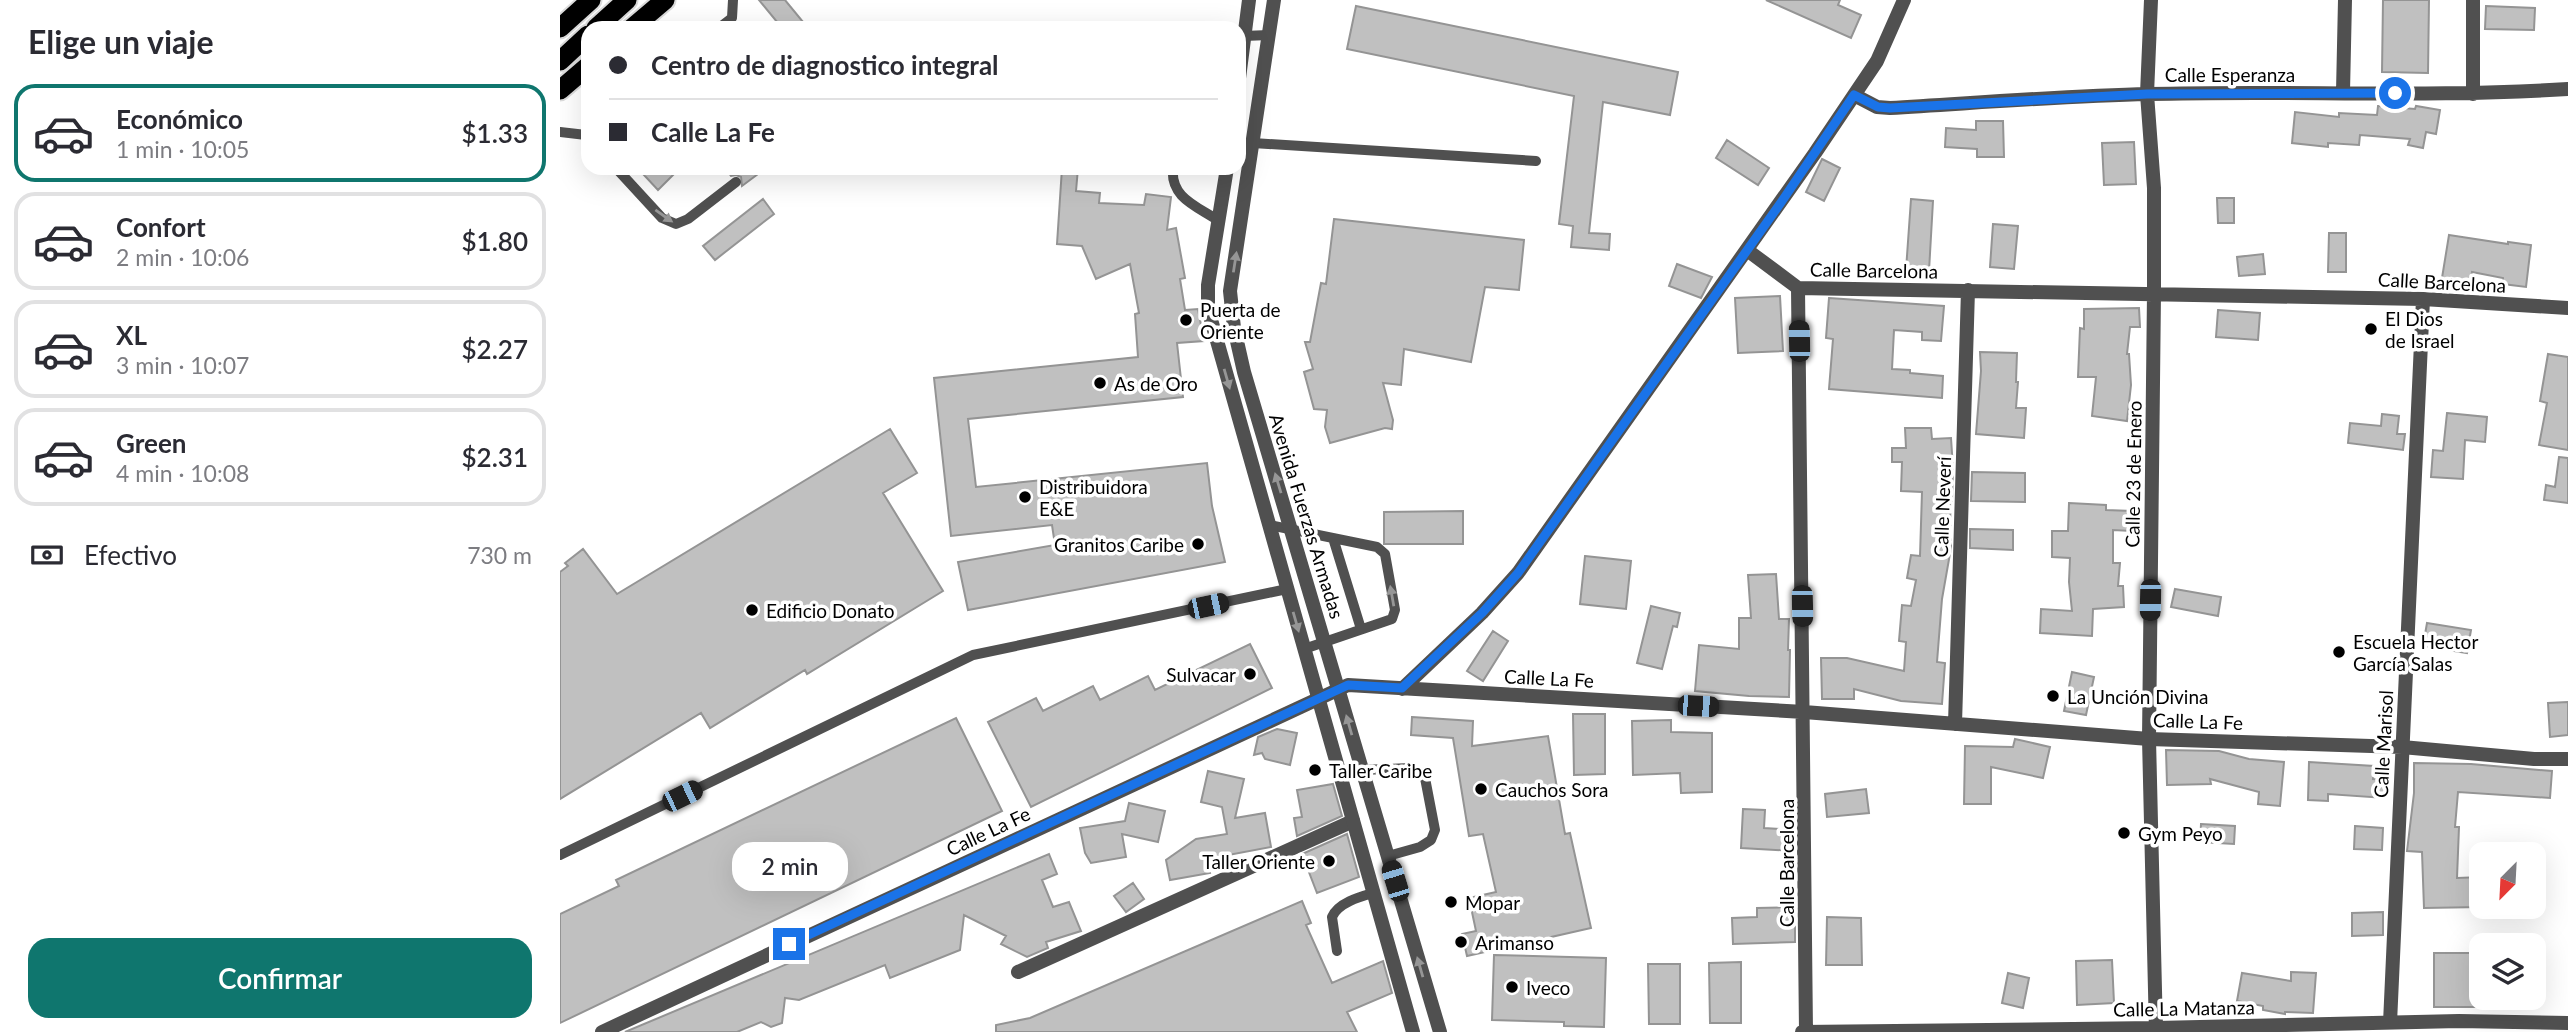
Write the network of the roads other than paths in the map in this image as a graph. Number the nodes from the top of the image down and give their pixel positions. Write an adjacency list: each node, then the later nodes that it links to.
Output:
1 (591, 0): 17 (highway)
2 (627, 0): 12 (highway)
3 (665, 0): 13 (highway)
4 (733, 0): 11 (lane)
5 (1249, 0): 16 (street)
6 (1274, 0): 18 (street, Avenida Fuerzas Armadas)
7 (1904, 0): 28 (street)
8 (2151, 0): 26 (street, Calle 23 de Enero)
9 (2345, 0): 25 (street)
10 (2473, 0): 27 (street)
11 (732, 18): 14 (lane); 15 (lane)
12 (604, 21)
13 (640, 21)
14 (728, 21)
15 (734, 21)
16 (1245, 21)
17 (560, 28)
18 (1269, 35): 19 (lane); 31 (street, Avenida Fuerzas Armadas)
19 (1246, 38)
20 (581, 42): 21 (highway)
21 (560, 61)
22 (581, 72): 24 (highway)
23 (2568, 89): 27 (street, Calle Esperanza)
24 (560, 90)
25 (2343, 92): 26 (street, Calle Esperanza); 27 (street, Calle Esperanza)
26 (2147, 94): 28 (street, Calle Esperanza); 41 (street, Calle 23 de Enero)
27 (2473, 94)
28 (1854, 95): 38 (street)
29 (560, 132): 30 (lane)
30 (581, 134)
31 (1253, 143): 32 (lane); 45 (street, Avenida Fuerzas Armadas, one-way to 31)
32 (1536, 161)
33 (625, 175): 36 (lane, one-way to 36)
34 (1173, 175): 37 (lane)
35 (1226, 175): 37 (street, Avenida Fuerzas Armadas)
36 (736, 182)
37 (1219, 221): 44 (street, Avenida Fuerzas Armadas, one-way to 44)
38 (1747, 250): 39 (street); 51 (street)
39 (1798, 288): 40 (street, Calle Barcelona); 54 (street, Calle Barcelona)
40 (1968, 290): 41 (street, Calle Barcelona); 55 (street, Calle Neverí)
41 (2154, 293): 42 (street, Calle Barcelona); 56 (street, Calle 23 de Enero)
42 (2423, 299): 43 (street, Calle Barcelona); 57 (street, Calle Marisol)
43 (2568, 309)
44 (1269, 525): 45 (lane); 47 (street, Avenida Fuerzas Armadas)
45 (1291, 529): 46 (lane); 49 (street, Avenida Fuerzas Armadas)
46 (1334, 538): 48 (lane); 48 (lane, one-way to 46)
47 (1287, 589): 50 (street, Avenida Fuerzas Armadas, one-way to 50); 61 (lane)
48 (1362, 629): 49 (lane)
49 (1325, 642): 50 (lane); 52 (street, Avenida Fuerzas Armadas)
50 (1304, 649): 53 (street, Avenida Fuerzas Armadas)
51 (1402, 688): 52 (street, Calle La Fe); 54 (street, Calle La Fe)
52 (1339, 689): 53 (street, Calle La Fe); 59 (street, Avenida Fuerzas Armadas, one-way to 52)
53 (1318, 698): 60 (street, Avenida Fuerzas Armadas); 70 (street, Calle La Fe)
54 (1804, 712): 55 (street, Calle La Fe); 73 (street, Calle Barcelona)
55 (1955, 724): 56 (street, Calle La Fe)
56 (2149, 739): 57 (street, Calle La Fe); 69 (street, Calle 23 de Enero)
57 (2402, 747): 58 (street, Calle La Fe); 66 (street, Calle Marisol)
58 (2568, 759)
59 (1362, 770): 62 (street, Avenida Fuerzas Armadas); 62 (lane)
60 (1353, 821): 63 (street, Avenida Fuerzas Armadas); 65 (street)
61 (560, 855)
62 (1388, 856): 72 (street, Avenida Fuerzas Armadas, one-way to 62)
63 (1373, 893): 64 (lane); 71 (street, Avenida Fuerzas Armadas)
64 (1336, 951)
65 (1018, 972)
66 (2390, 1023): 68 (street, Calle La Matanza); 69 (street, Calle La Matanza)
67 (2568, 1024): 68 (street, Calle La Matanza)
68 (2459, 1027)
69 (2156, 1030): 73 (street, Calle La Matanza)
70 (602, 1032)
71 (1413, 1032)
72 (1440, 1032)
73 (1805, 1032)

